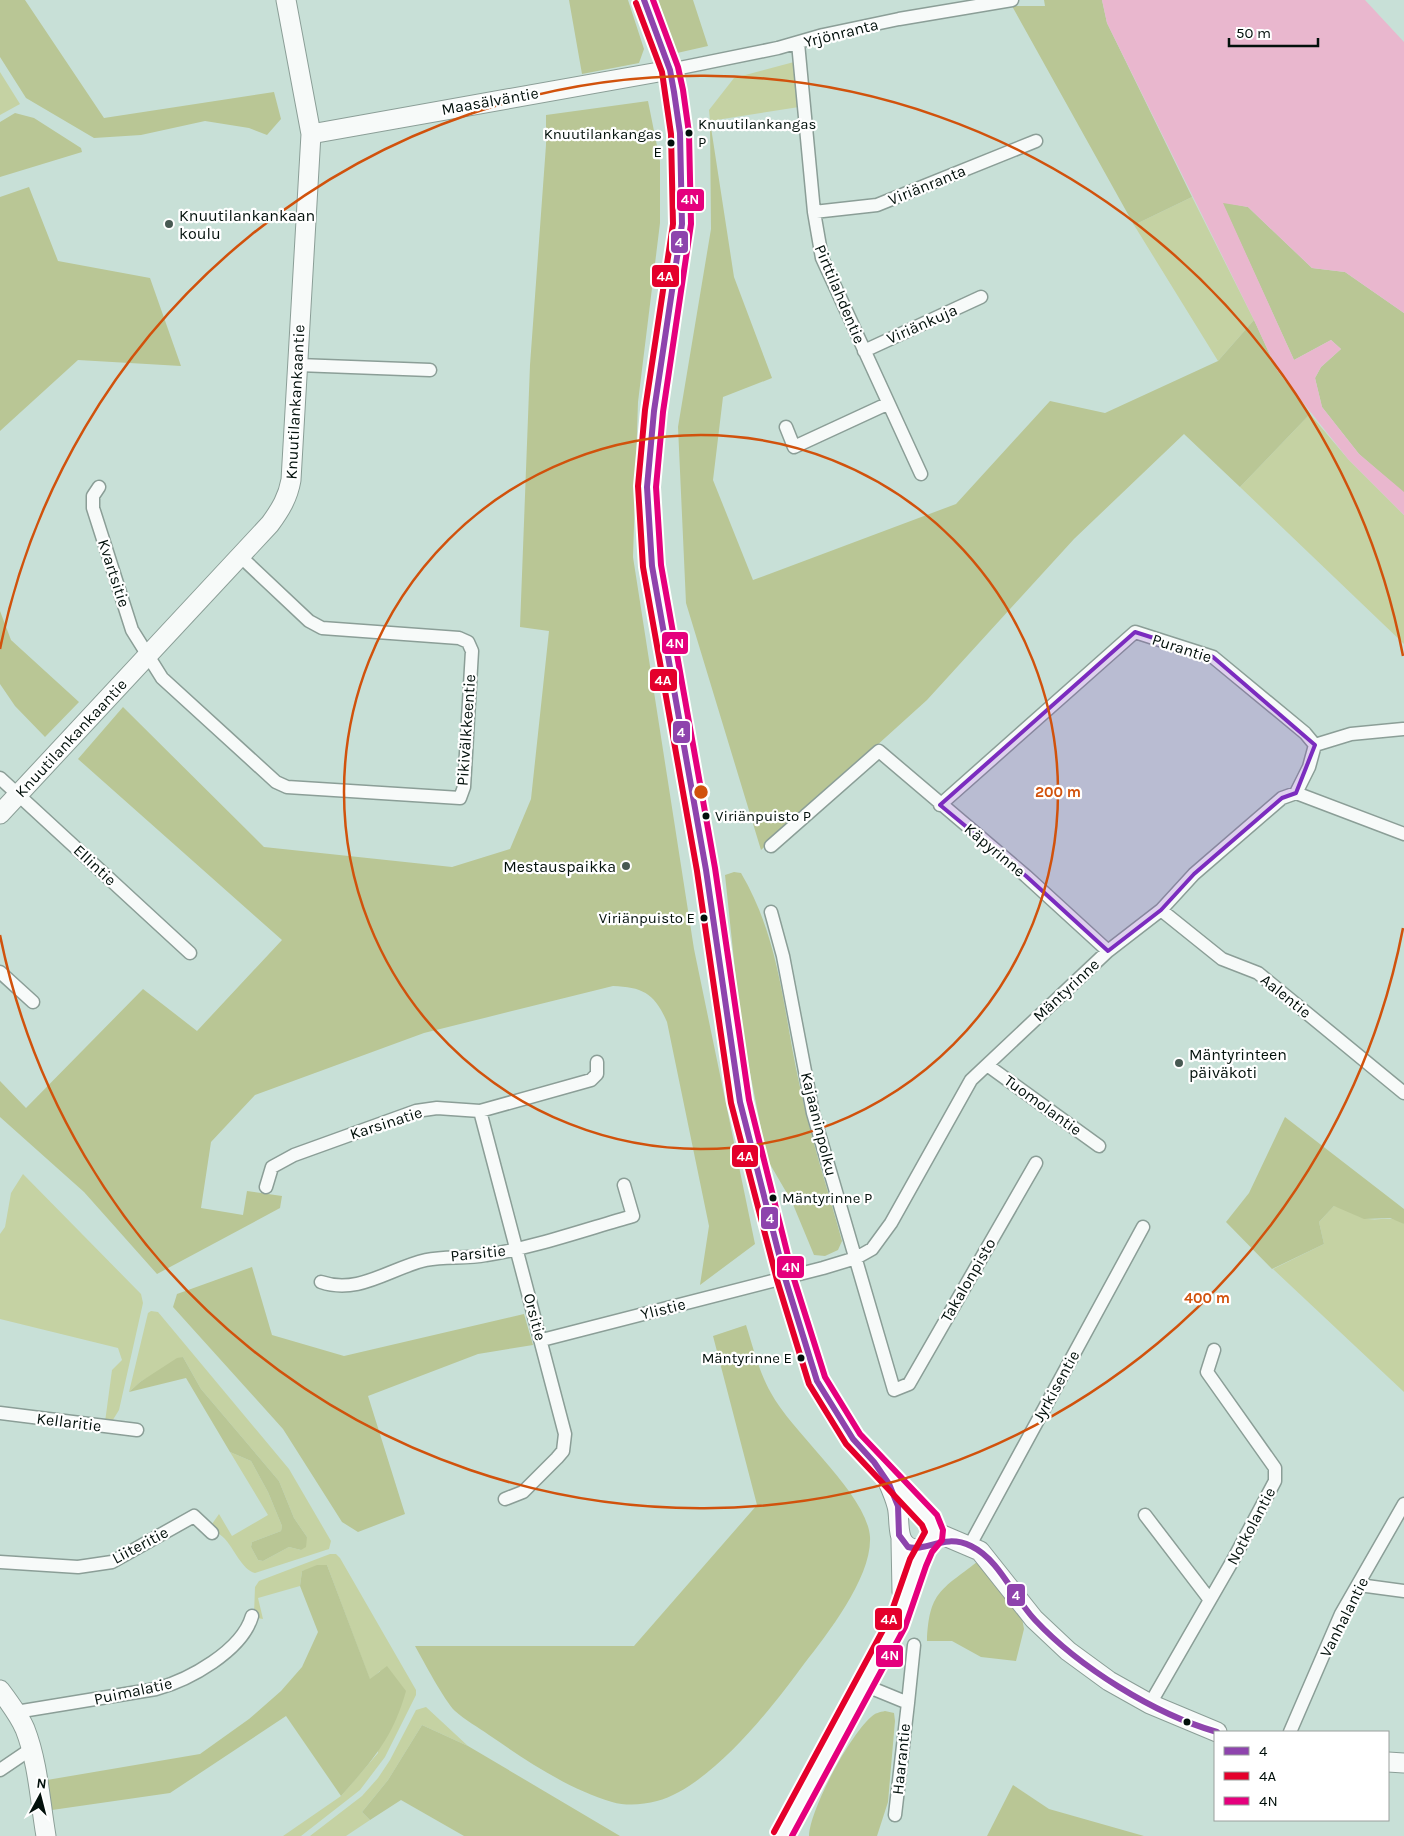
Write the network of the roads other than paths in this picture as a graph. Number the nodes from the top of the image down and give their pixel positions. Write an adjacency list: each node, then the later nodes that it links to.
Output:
1 (286, 0): 6 (main road, Knuutilankankaantie)
2 (644, 0): 5 (main road)
3 (1012, 0): 4 (street, Yrjönranta)
4 (798, 43): 5 (street, Yrjönranta); 8 (street, Pirttilahdentie)
5 (670, 70): 6 (main road, Maasälväntie); 45 (main road)
6 (311, 134): 11 (main road, Knuutilankankaantie)
7 (1036, 142): 8 (street, Viriänranta)
8 (814, 212): 10 (street, Pirttilahdentie)
9 (981, 297): 10 (street, Viriänkuja)
10 (864, 351): 13 (street, Pirttilahdentie)
11 (298, 365): 12 (street); 17 (main road, Knuutilankankaantie)
12 (430, 370)
13 (887, 404): 14 (street); 15 (street, Pirttilahdentie)
14 (786, 427)
15 (921, 474)
16 (99, 487): 18 (street, Kvartsitie)
17 (240, 556): 18 (main road, Knuutilankankaantie); 18 (street, Pikivälkkeentie)
18 (147, 656): 23 (main road, Knuutilankankaantie)
19 (1403, 728): 20 (street)
20 (1315, 745): 22 (street); 24 (street, Purantie)
21 (0, 778): 23 (street, Ellintie)
22 (1296, 793): 26 (street); 28 (street, Mäntyrinne)
23 (19, 794): 25 (main road, Knuutilankankaantie); 31 (street, Ellintie)
24 (940, 805): 27 (street, Käpyrinne); 30 (street, Käpyrinne)
25 (0, 814)
26 (1404, 834)
27 (771, 846)
28 (1161, 910): 30 (street, Mäntyrinne); 36 (street, Aalentie)
29 (771, 912): 44 (street, Kajaaninpolku)
30 (1108, 951): 35 (street, Mäntyrinne)
31 (190, 953)
32 (0, 972): 33 (street)
33 (33, 1002)
34 (597, 1062): 37 (street, Karsinatie)
35 (987, 1064): 38 (street, Tuomolantie); 44 (street, Mäntyrinne)
36 (1404, 1093)
37 (480, 1111): 41 (street, Karsinatie); 43 (street, Orsitie)
38 (1099, 1146)
39 (1036, 1163): 49 (street, Takalonpisto)
40 (624, 1185): 43 (street, Parsitie)
41 (266, 1186)
42 (1143, 1227): 59 (street, Jyrkisentie)
43 (517, 1248): 46 (street, Parsitie); 47 (street, Orsitie)
44 (856, 1258): 45 (street, Mäntyrinne); 49 (street, Kajaaninpolku)
45 (784, 1278): 47 (street, Ylistie); 52 (main road)
46 (321, 1282)
47 (542, 1340): 53 (street, Orsitie)
48 (1214, 1350): 63 (street, Notkolantie)
49 (894, 1390)
50 (0, 1413): 51 (street, Kellaritie)
51 (138, 1430)
52 (874, 1462): 57 (main road); 58 (main road)
53 (505, 1499)
54 (1404, 1504): 61 (street, Vanhalantie)
55 (1145, 1515): 63 (street)
56 (212, 1532): 60 (street, Liiteritie)
57 (928, 1533): 58 (main road); 58 (main road); 59 (main road); 65 (main road)
58 (901, 1534): 65 (main road)
59 (965, 1544): 70 (main road)
60 (0, 1562)
61 (1359, 1585): 62 (street); 73 (street, Vanhalantie)
62 (1404, 1591)
63 (1210, 1600): 70 (street, Notkolantie)
64 (252, 1616): 71 (street, Puimalatie)
65 (897, 1623): 67 (main road)
66 (914, 1645): 69 (street, Haarantie)
67 (864, 1685): 69 (street, Haarantie); 80 (main road)
68 (0, 1690): 71 (main road)
69 (908, 1703): 78 (street, Haarantie)
70 (1150, 1704): 72 (main road)
71 (16, 1712): 74 (main road)
72 (1216, 1731)
73 (1290, 1731)
74 (31, 1749): 77 (street); 79 (main road)
75 (1389, 1762): 76 (main road)
76 (1404, 1763)
77 (0, 1770)
78 (895, 1815)
79 (46, 1836)
80 (782, 1836)

